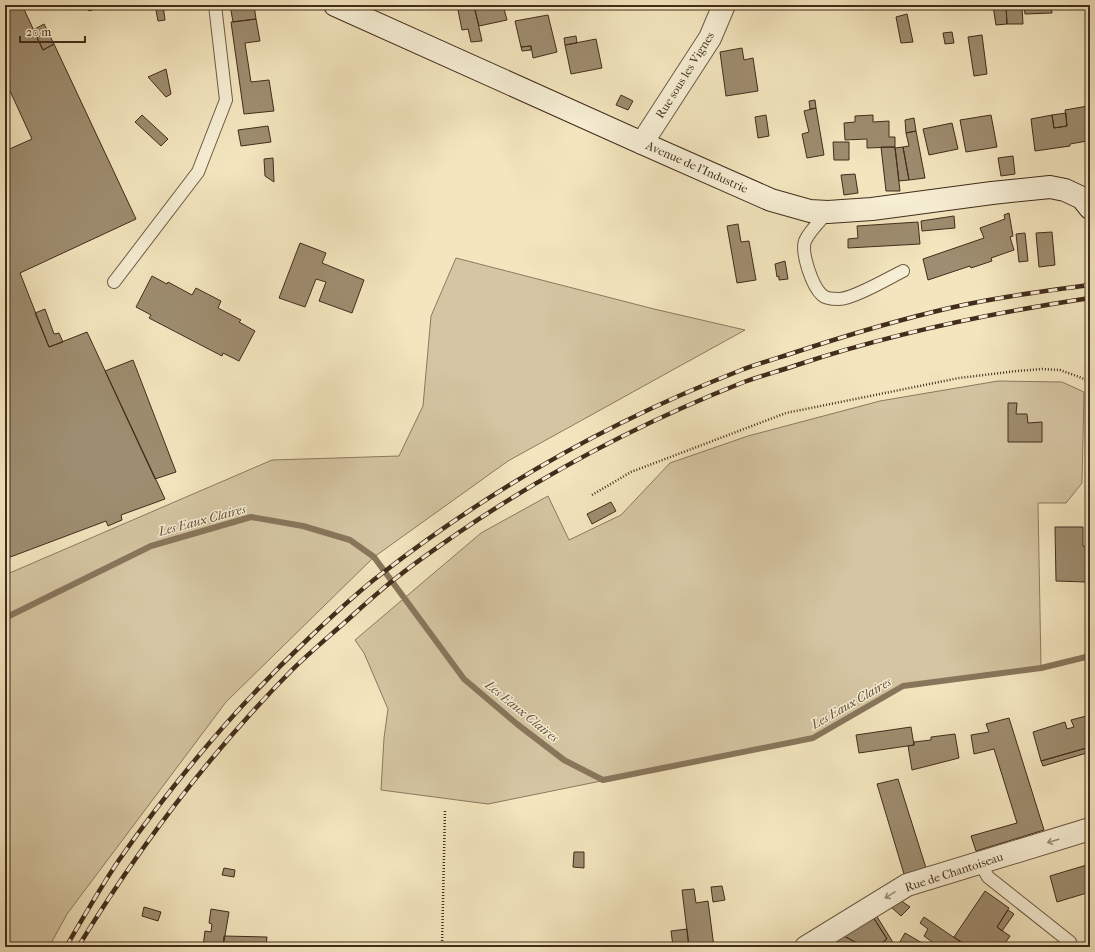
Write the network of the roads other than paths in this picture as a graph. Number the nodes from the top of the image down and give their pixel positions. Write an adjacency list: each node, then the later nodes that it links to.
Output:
1 (214, 5): 8 (lane)
2 (335, 5): 4 (street, Avenue de l'Industrie)
3 (724, 5): 4 (street, Rue sous les Vignes)
4 (642, 143): 6 (street, Avenue de l'Industrie)
5 (1087, 198): 6 (street, Avenue de l'Industrie)
6 (828, 212): 7 (lane)
7 (903, 271)
8 (114, 282)
9 (1090, 829): 10 (street, Rue de Chantoiseau, one-way to 10)
10 (980, 863): 11 (lane); 12 (street, Rue de Chantoiseau, one-way to 12)
11 (1070, 942)
12 (806, 947)

